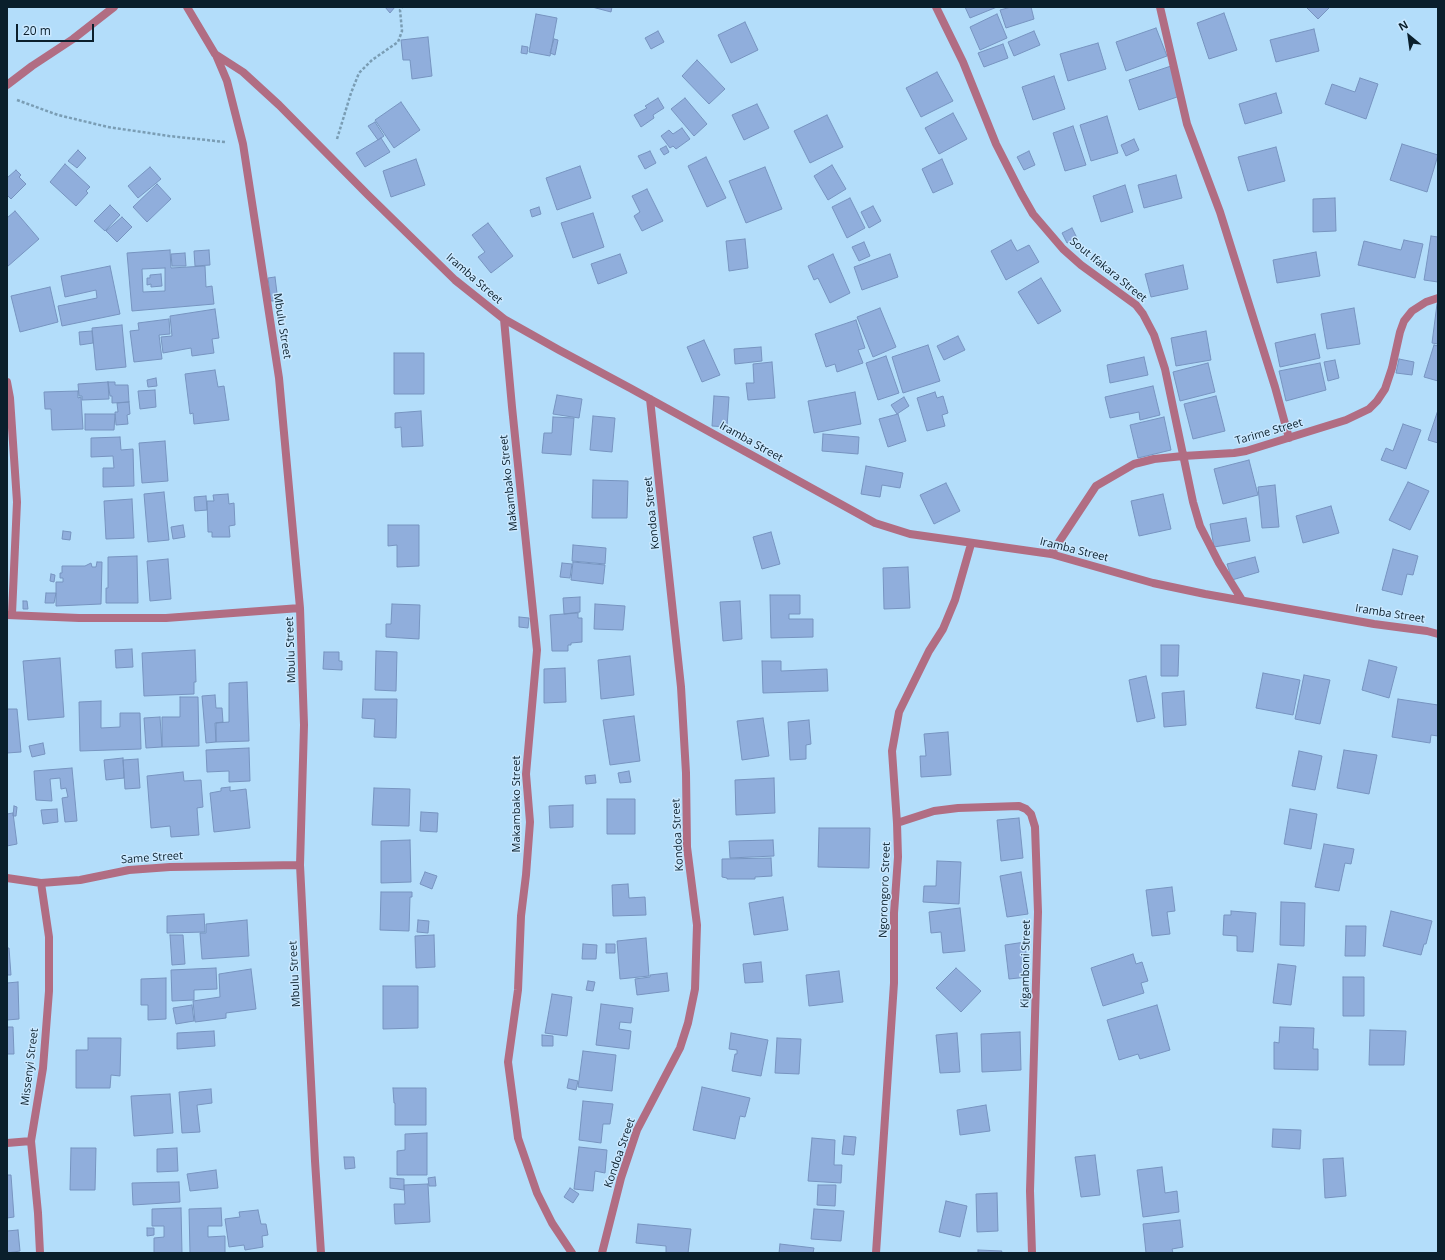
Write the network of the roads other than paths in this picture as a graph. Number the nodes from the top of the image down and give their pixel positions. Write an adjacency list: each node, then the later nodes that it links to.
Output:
1 (114, 7): 6 (street)
2 (187, 7): 5 (street, Iramba Street)
3 (936, 7): 12 (street, Sout Ifakara Street)
4 (1160, 7): 11 (street)
5 (216, 54): 8 (street, Iramba Street); 16 (street, Mbulu Street)
6 (7, 85)
7 (1438, 298): 11 (street, Tarime Street)
8 (504, 319): 10 (street, Iramba Street); 27 (street, Makambako Street)
9 (7, 382): 17 (street)
10 (650, 399): 13 (street, Iramba Street); 28 (street, Kondoa Street)
11 (1289, 438): 12 (street, Tarime Street)
12 (1183, 456): 14 (street, Tarime Street); 15 (street, Sout Ifakara Street)
13 (971, 544): 14 (street, Iramba Street); 19 (street, Ngorongoro Street)
14 (1051, 554): 15 (street, Iramba Street)
15 (1242, 600): 18 (street, Iramba Street)
16 (300, 608): 17 (street); 20 (street, Mbulu Street)
17 (10, 615)
18 (1438, 634)
19 (898, 823): 29 (street, Ngorongoro Street); 30 (street, Kigamboni Street)
20 (300, 865): 22 (street, Same Street); 26 (street, Mbulu Street)
21 (7, 878): 22 (street, Same Street)
22 (41, 883): 23 (street, Missenyi Street)
23 (31, 1141): 24 (street); 25 (street, Missenyi Street)
24 (7, 1143)
25 (40, 1253)
26 (321, 1253)
27 (572, 1253)
28 (602, 1253)
29 (876, 1253)
30 (1032, 1253)

